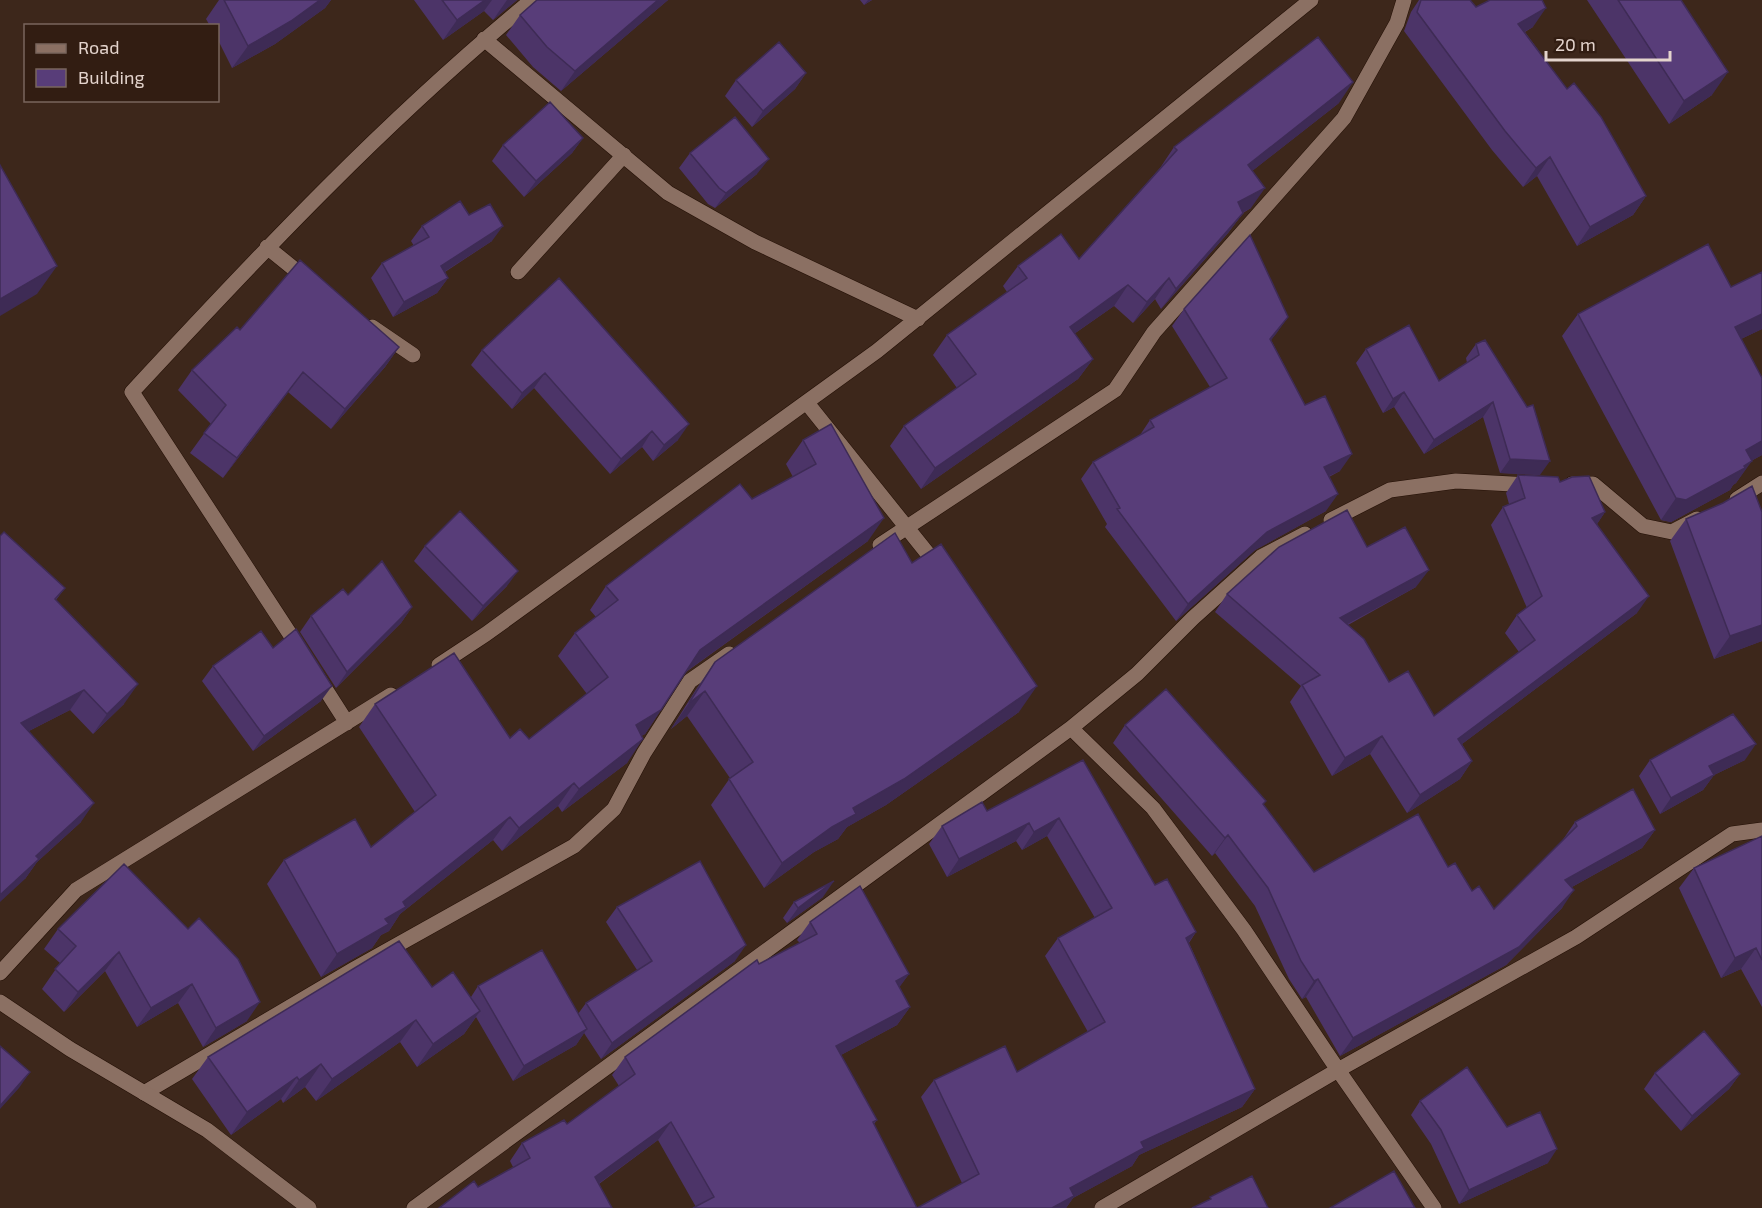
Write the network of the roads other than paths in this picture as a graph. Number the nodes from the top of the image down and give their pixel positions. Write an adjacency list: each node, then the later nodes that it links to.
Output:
1 (532, 0): 4 (street)
2 (1311, 0): 10 (street)
3 (1404, 0): 14 (street)
4 (484, 39): 5 (street); 6 (street)
5 (624, 155): 7 (street); 10 (street)
6 (267, 247): 8 (street); 20 (street)
7 (518, 272)
8 (319, 289)
9 (356, 315): 11 (street)
10 (918, 319): 12 (street)
11 (413, 355)
12 (807, 403): 14 (street); 18 (street)
13 (1762, 483): 21 (street)
14 (906, 526): 15 (street); 16 (street)
15 (869, 553)
16 (951, 582)
17 (737, 647): 26 (street)
18 (427, 672)
19 (407, 685): 20 (street)
20 (348, 723): 23 (street)
21 (1071, 728): 25 (street); 28 (street)
22 (1762, 830): 25 (street)
23 (0, 973)
24 (0, 1002): 26 (street)
25 (1338, 1070): 29 (street); 30 (street)
26 (144, 1093): 27 (street)
27 (309, 1208)
28 (414, 1208)
29 (1102, 1208)
30 (1434, 1208)

